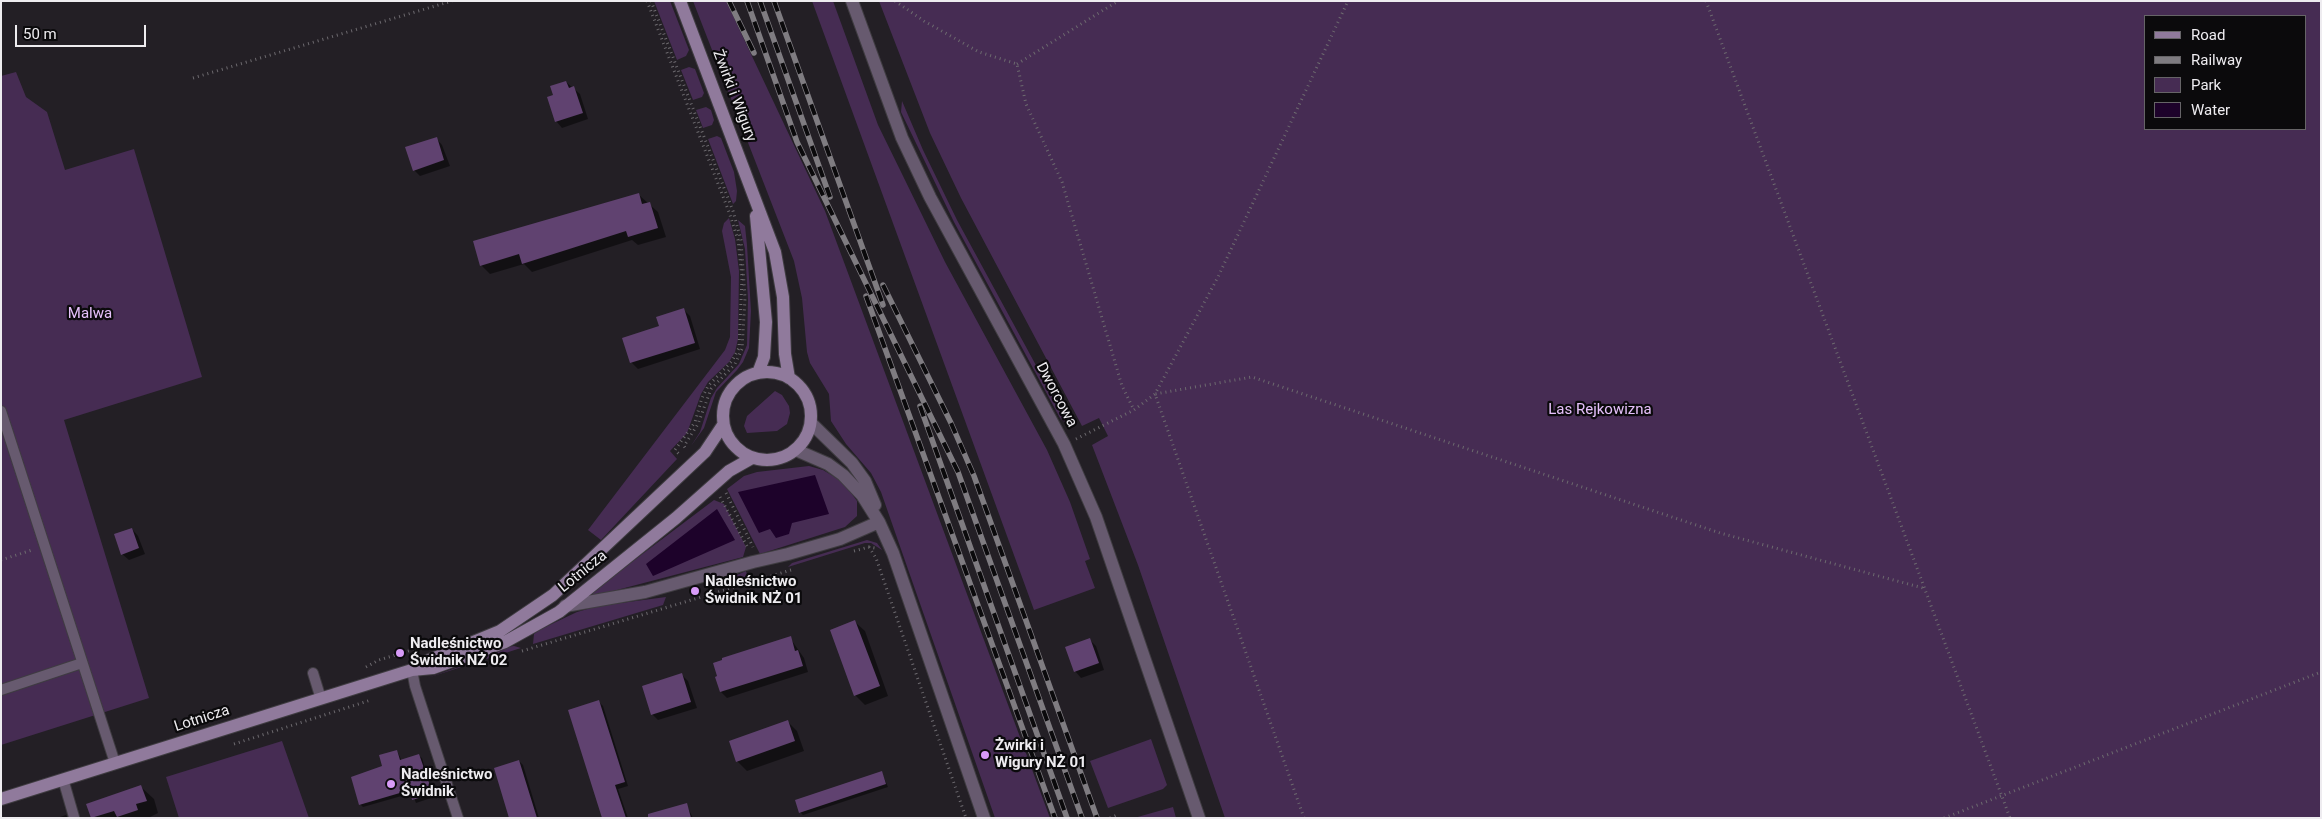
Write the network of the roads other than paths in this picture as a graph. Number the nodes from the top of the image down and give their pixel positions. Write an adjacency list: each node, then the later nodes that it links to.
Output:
1 (680, 1): 3 (main road, Żwirki i Wigury)
2 (852, 1): 24 (street, Dworcowa)
3 (755, 204): 4 (main road, Żwirki i Wigury); 5 (main road, Żwirki i Wigury)
4 (758, 373): 5 (main road); 8 (main road)
5 (789, 378): 7 (main road)
6 (1, 411): 13 (lane)
7 (810, 423): 9 (main road); 11 (street)
8 (723, 425): 10 (main road); 14 (main road, Lotnicza)
9 (796, 450): 10 (main road); 11 (street)
10 (752, 458): 12 (main road, Lotnicza)
11 (879, 522): 12 (street); 23 (street)
12 (566, 606): 14 (main road, Lotnicza)
13 (82, 663): 16 (lane); 18 (lane)
14 (412, 670): 17 (main road, Lotnicza); 22 (lane)
15 (313, 673): 17 (lane)
16 (1, 690)
17 (321, 699): 18 (main road, Lotnicza)
18 (115, 763): 19 (main road, Lotnicza)
19 (63, 779): 20 (main road, Lotnicza); 21 (lane)
20 (1, 799)
21 (74, 817)
22 (458, 818)
23 (984, 818)
24 (1199, 818)

